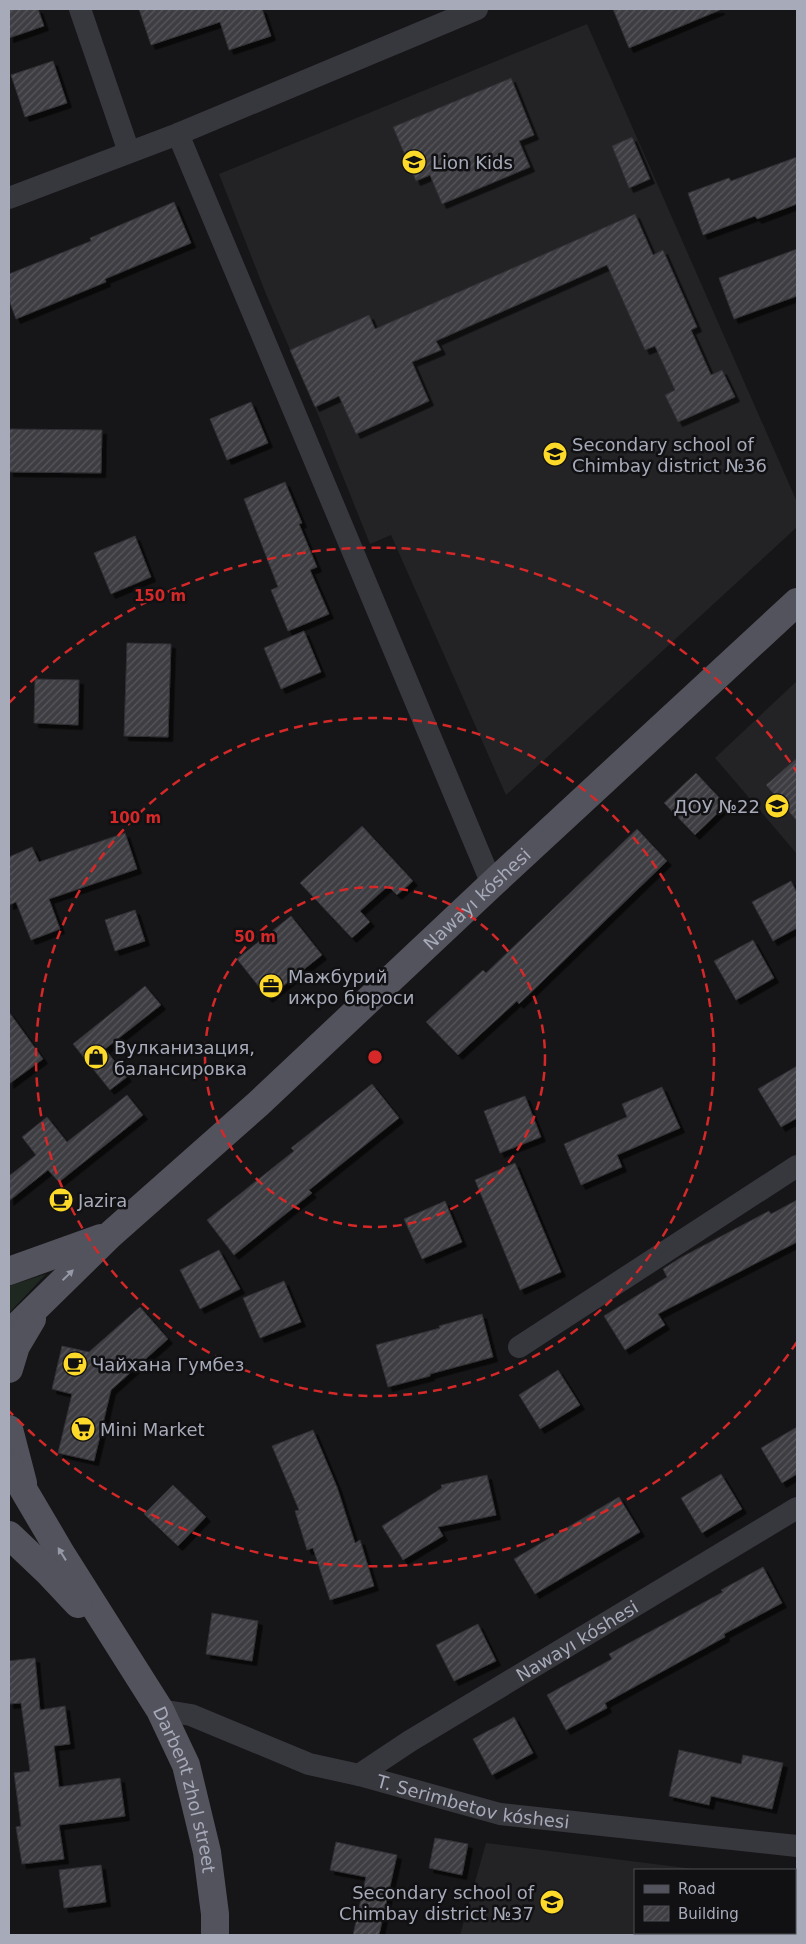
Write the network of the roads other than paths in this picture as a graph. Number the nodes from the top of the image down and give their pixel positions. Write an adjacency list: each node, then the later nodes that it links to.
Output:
1 (80, 9): 4 (street)
2 (477, 9): 3 (street)
3 (178, 134): 4 (street); 7 (street)
4 (129, 152): 5 (street)
5 (9, 198)
6 (797, 602): 7 (main road, Nawayı kóshesi)
7 (492, 884): 9 (main road, Nawayı kóshesi)
8 (797, 1166): 13 (street)
9 (110, 1235): 10 (main road); 11 (main road, Nawayı kóshesi, one-way to 9)
10 (9, 1271)
11 (42, 1300): 12 (main road); 14 (main road)
12 (9, 1334)
13 (519, 1347)
14 (9, 1369)
15 (9, 1429): 17 (main road)
16 (9, 1465): 17 (main road)
17 (28, 1499): 20 (main road, one-way to 17)
18 (797, 1508): 22 (street, Nawayı kóshesi)
19 (9, 1535): 20 (main road)
20 (124, 1655): 21 (main road, Darbent zhol street)
21 (160, 1710): 22 (street, T. Serimbetov kóshesi); 24 (main road, Darbent zhol street)
22 (359, 1775): 23 (street, T. Serimbetov kóshesi)
23 (797, 1846)
24 (215, 1935)

